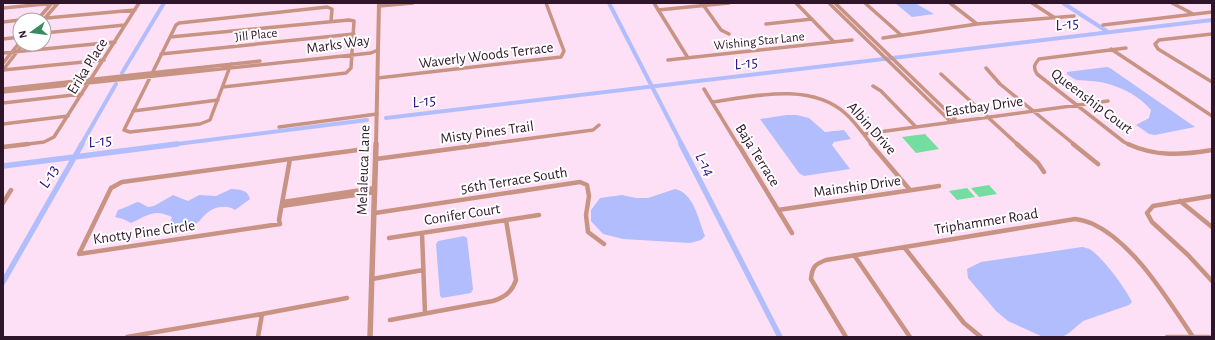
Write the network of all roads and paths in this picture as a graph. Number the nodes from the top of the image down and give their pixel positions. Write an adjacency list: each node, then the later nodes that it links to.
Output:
1 (52, 3): 2 (street); 18 (street); 21 (street)
2 (57, 3): 22 (street)
3 (139, 3): 19 (street, Erika Place)
4 (414, 3): 16 (street)
5 (546, 3): 62 (street, Waverly Woods Terrace)
6 (654, 3): 20 (street)
7 (729, 3): 17 (street)
8 (796, 3): 28 (street)
9 (835, 3): 10 (street); 15 (street); 82 (street)
10 (842, 3)
11 (866, 3): 38 (street)
12 (950, 3): 31 (street)
13 (1032, 3): 27 (street)
14 (1172, 3): 24 (street)
15 (830, 4): 82 (street)
16 (379, 5): 47 (street, Melaleuca Lane)
17 (704, 6): 20 (street); 36 (street)
18 (3, 8)
19 (135, 10): 26 (street); 32 (street, Erika Place)
20 (658, 10): 53 (street)
21 (44, 12)
22 (50, 12)
23 (1212, 12): 24 (street)
24 (1193, 14): 33 (street)
25 (1074, 16): 27 (street)
26 (52, 18)
27 (1056, 18): 31 (street)
28 (812, 19): 30 (street); 43 (street)
29 (331, 21): 35 (street); 39 (street); 39 (street)
30 (766, 24)
31 (977, 24): 38 (street)
32 (125, 25): 34 (street); 42 (street, Erika Place)
33 (1103, 25)
34 (52, 32)
35 (354, 34): 51 (street); 52 (street, Jill Place)
36 (729, 34)
37 (1212, 34): 64 (street)
38 (901, 35): 40 (street)
39 (170, 37): 52 (street)
40 (883, 38)
41 (852, 40): 43 (street, Wishing Star Lane)
42 (115, 42): 44 (street); 54 (street, Erika Place)
43 (834, 42): 53 (street, Wishing Star Lane)
44 (52, 48)
45 (1126, 48): 46 (street, Queenship Court)
46 (1110, 49): 75 (street, Queenship Court); 80 (street)
47 (378, 50): 51 (street, Marks Way); 62 (street, Melaleuca Lane)
48 (12, 52): 50 (street); 56 (street)
49 (17, 52): 59 (street)
50 (3, 53)
51 (353, 53): 57 (street, Marks Way); 66 (street)
52 (161, 54): 61 (street)
53 (688, 58): 55 (street, Wishing Star Lane)
54 (104, 60): 59 (street); 63 (street, Erika Place)
55 (668, 60)
56 (3, 63)
57 (230, 66): 61 (street, Marks Way); 66 (street)
58 (986, 68): 77 (street)
59 (3, 70)
60 (941, 74): 81 (street)
61 (150, 75): 63 (street, Marks Way); 76 (street)
62 (378, 78): 78 (street, Melaleuca Lane)
63 (90, 81): 67 (street, Marks Way); 69 (street, Marks Way); 70 (street, Erika Place)
64 (1212, 82)
65 (873, 86): 86 (street)
66 (223, 87): 71 (street)
67 (3, 88)
68 (704, 89): 73 (street, Baja Terrace)
69 (3, 92)
70 (82, 94): 74 (street); 79 (street, Erika Place)
71 (218, 100): 76 (street); 76 (street)
72 (1108, 101): 75 (street, Eastbay Drive)
73 (712, 102): 87 (street, Albin Drive); 103 (street, Baja Terrace)
74 (3, 103)
75 (1077, 105): 77 (street, Eastbay Drive); 90 (street, Queenship Court)
76 (133, 111)
77 (1033, 111): 81 (street, Eastbay Drive); 93 (street)
78 (378, 114): 85 (street); 92 (street, Melaleuca Lane)
79 (68, 116): 83 (street); 88 (street, Erika Place)
80 (1212, 116)
81 (988, 118): 82 (street, Eastbay Drive); 94 (street)
82 (955, 122): 86 (street, Eastbay Drive)
83 (3, 124)
84 (599, 125): 92 (street, Misty Pines Trail)
85 (279, 127)
86 (916, 127): 87 (street, Eastbay Drive)
87 (864, 134): 98 (street, Albin Drive)
88 (3, 147)
89 (358, 150): 91 (street, Knotty Pine Circle)
90 (1212, 150)
91 (290, 159): 102 (street, Knotty Pine Circle); 102 (street, Knotty Pine Circle)
92 (376, 159): 97 (street, Melaleuca Lane)
93 (1098, 164)
94 (1044, 172)
95 (939, 186): 98 (street, Mainship Drive)
96 (11, 190): 101 (street)
97 (375, 190): 102 (street); 104 (street, Melaleuca Lane)
98 (910, 190): 103 (street, Mainship Drive)
99 (1212, 196): 100 (street)
100 (1180, 201): 107 (street); 116 (street)
101 (3, 203)
102 (282, 204)
103 (778, 210): 109 (street, Baja Terrace)
104 (375, 213): 111 (street, 56th Terrace South); 115 (street, Melaleuca Lane)
105 (539, 215): 106 (street, Conifer Court)
106 (506, 220): 108 (street, Conifer Court); 119 (street)
107 (1212, 227)
108 (422, 233): 110 (street, Conifer Court); 114 (street)
109 (792, 233)
110 (389, 238)
111 (604, 244)
112 (904, 247): 113 (street, Triphammer Road); 121 (street, Triphammer Road); 127 (street)
113 (854, 255): 125 (street, Triphammer Road); 126 (street)
114 (423, 270): 115 (street); 119 (street)
115 (372, 280): 124 (street, Melaleuca Lane)
116 (1212, 281)
117 (347, 298): 118 (street)
118 (262, 314): 122 (street); 123 (street)
119 (425, 314): 120 (street)
120 (390, 320)
121 (1192, 336): 128 (street); 129 (street)
122 (127, 337)
123 (258, 337)
124 (370, 337)
125 (846, 337)
126 (910, 337)
127 (980, 337)
128 (1167, 337)
129 (1209, 337)

